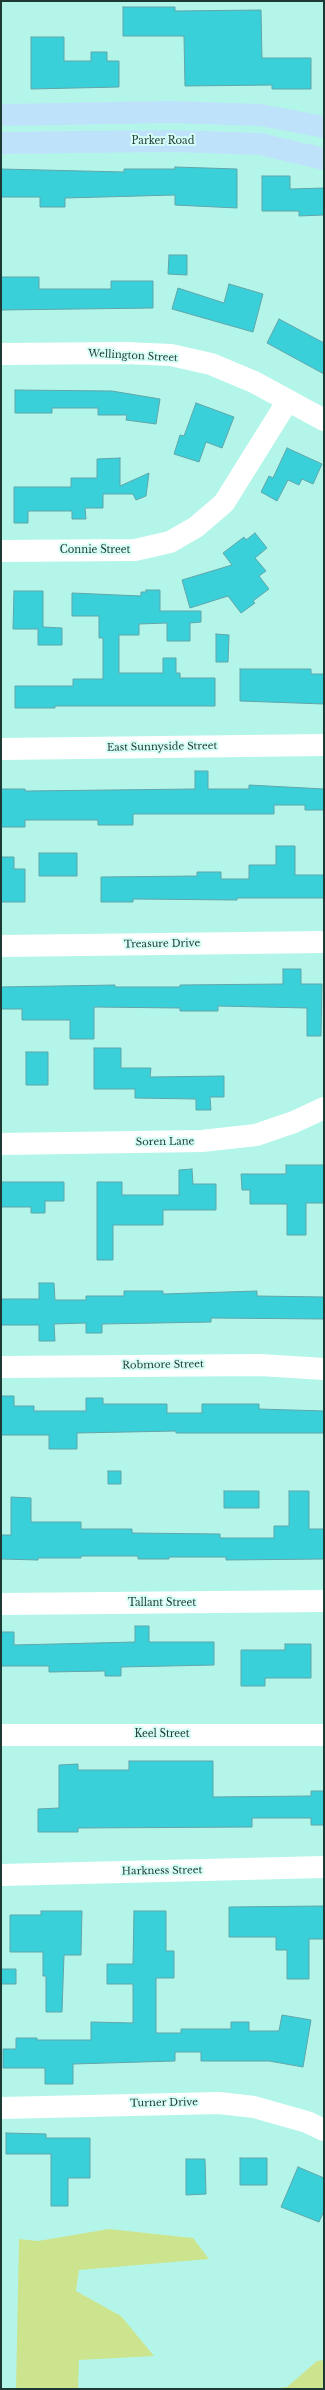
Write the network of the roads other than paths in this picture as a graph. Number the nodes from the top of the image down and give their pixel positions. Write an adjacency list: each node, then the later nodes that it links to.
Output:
1 (172, 112): 2 (main road); 3 (main road); 4 (main road)
2 (1, 115)
3 (324, 127)
4 (174, 141): 5 (main road, Parker Road); 6 (main road, Parker Road)
5 (1, 142)
6 (324, 159)
7 (1, 354): 8 (street, Wellington Street)
8 (287, 402): 9 (street, Wellington Street); 10 (street, Connie Street)
9 (324, 420)
10 (1, 551)
11 (324, 745): 12 (street, East Sunnyside Street)
12 (1, 749)
13 (324, 942): 14 (street, Treasure Drive)
14 (1, 946)
15 (324, 1108): 16 (street, Soren Lane)
16 (1, 1144)
17 (1, 1367): 18 (street, Robmore Street)
18 (324, 1369)
19 (324, 1601): 20 (street, Tallant Street)
20 (1, 1604)
21 (1, 1735): 22 (street, Keel Street)
22 (324, 1735)
23 (324, 1867): 24 (street, Harkness Street)
24 (1, 1875)
25 (1, 2108): 26 (street, Turner Drive)
26 (324, 2130)

